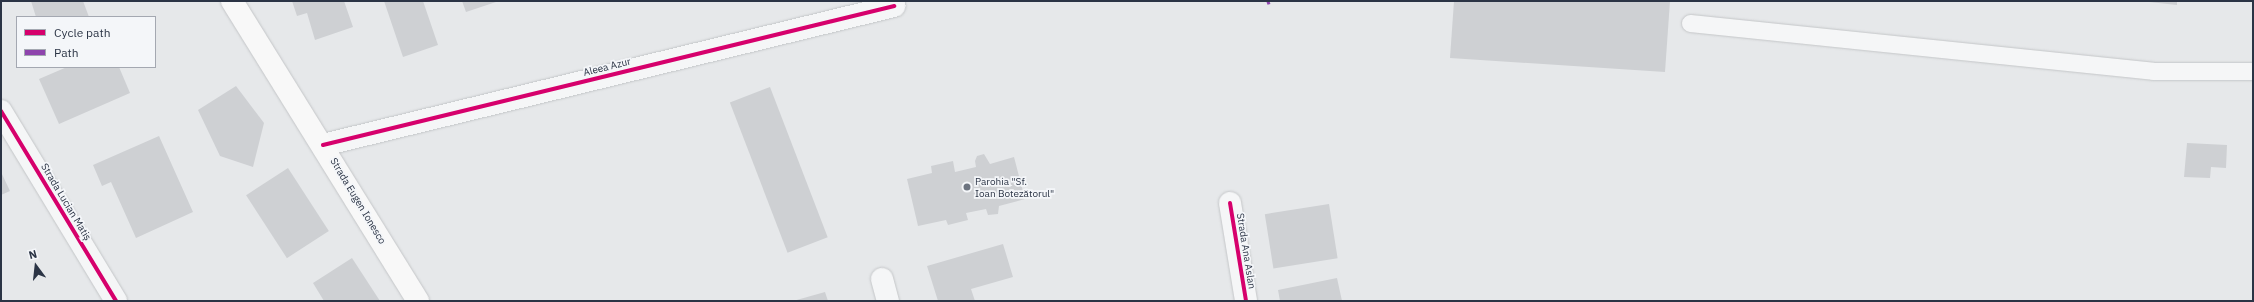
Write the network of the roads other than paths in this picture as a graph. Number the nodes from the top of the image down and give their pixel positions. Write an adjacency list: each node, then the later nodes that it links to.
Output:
1 (232, 1): 6 (street, Strada Eugen Ionesco)
2 (894, 6): 6 (street, Aleea Azur)
3 (1690, 23): 4 (lane)
4 (2253, 71)
5 (1, 111): 9 (street, Strada Lucian Matiș)
6 (323, 145): 10 (street, Strada Eugen Ionesco)
7 (1230, 203): 12 (street, Strada Ana Aslan)
8 (882, 279): 11 (street)
9 (116, 301)
10 (418, 301)
11 (888, 301)
12 (1246, 301)

